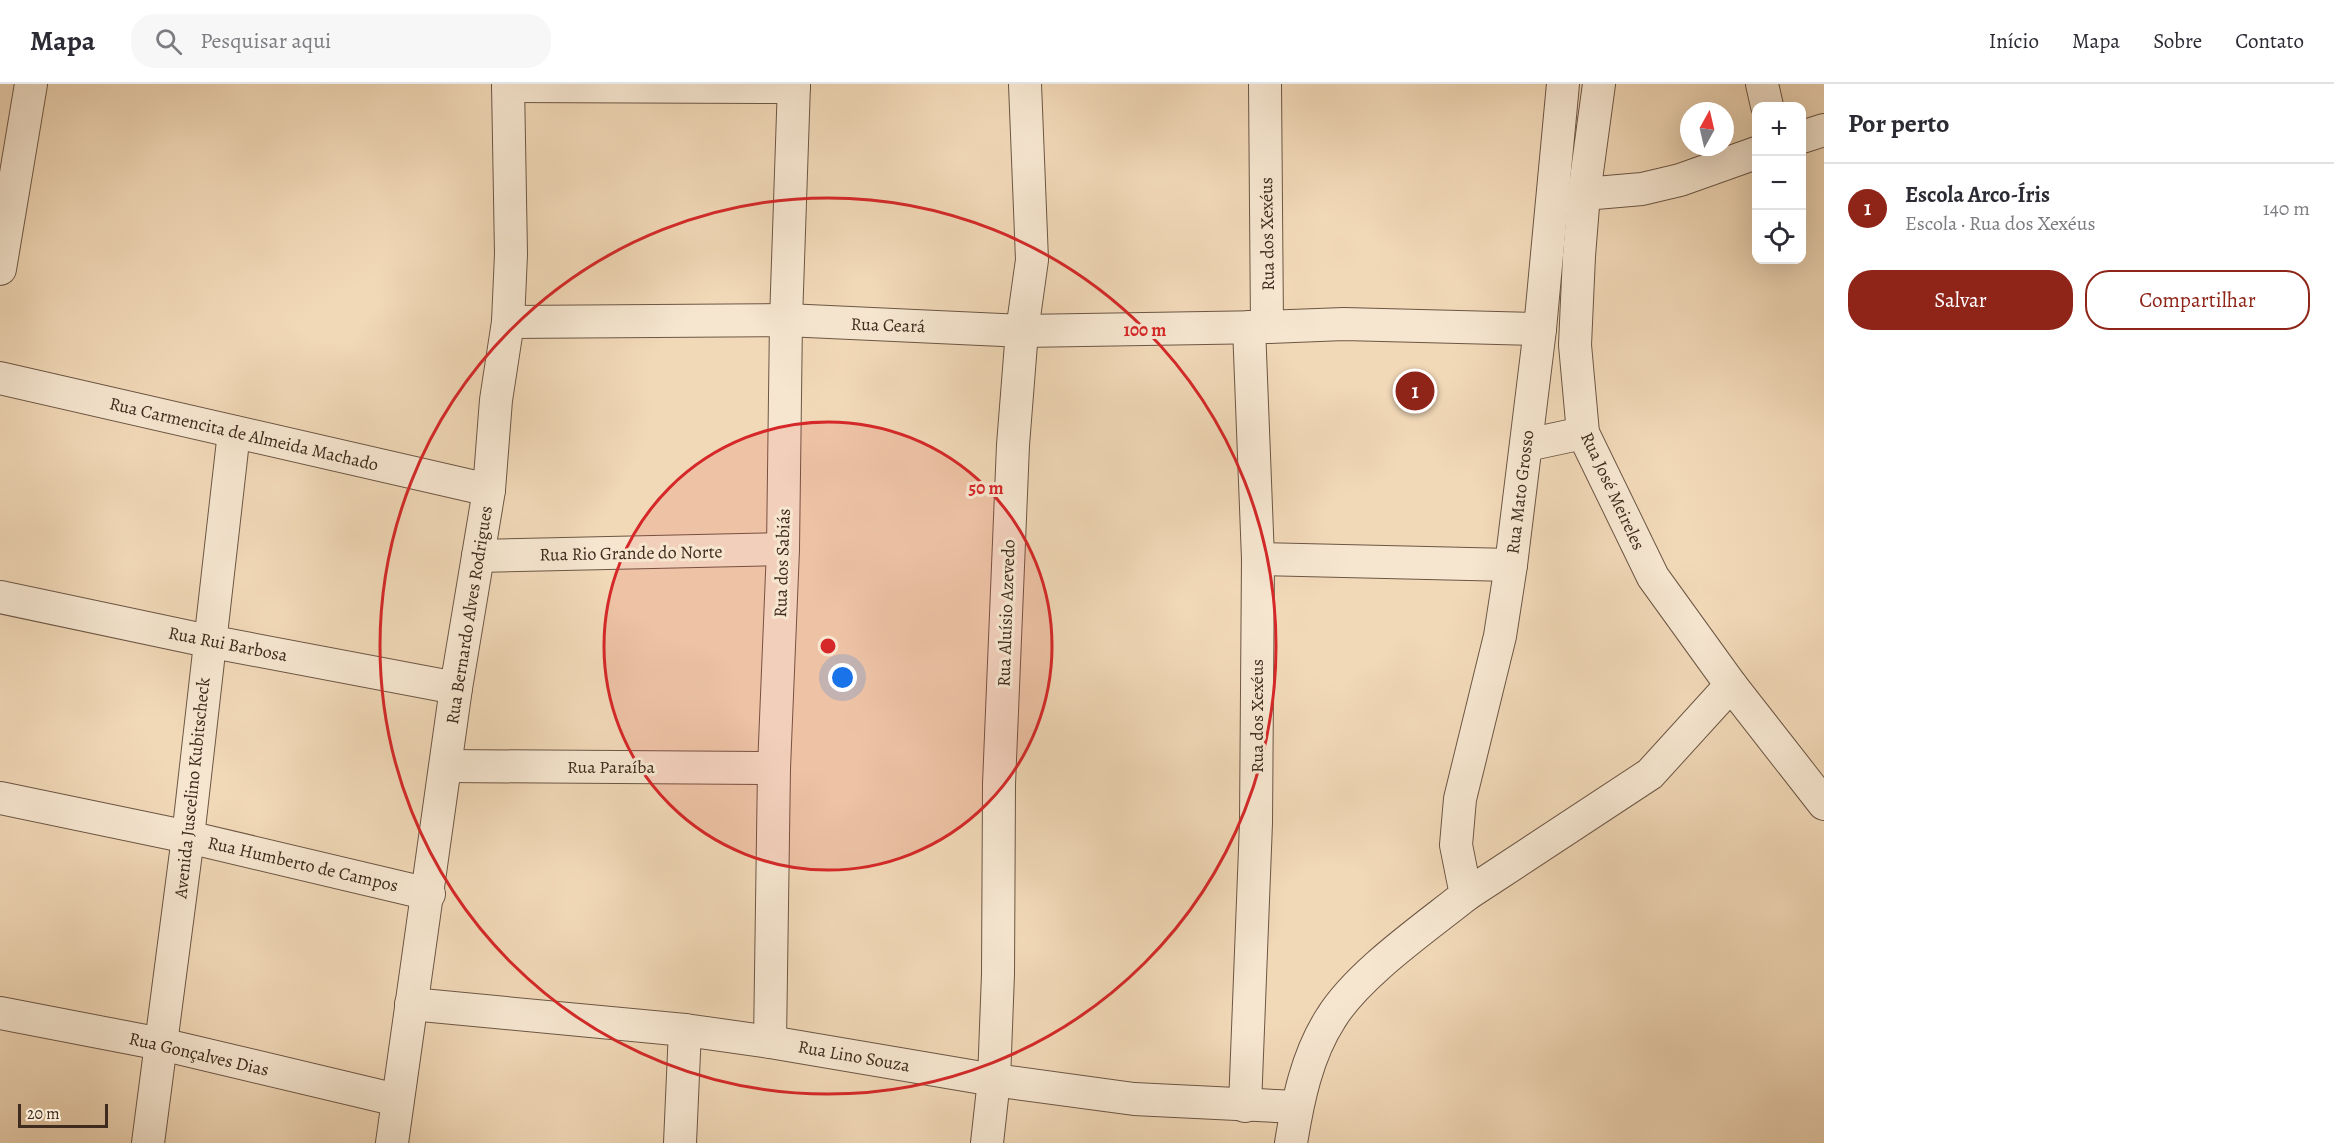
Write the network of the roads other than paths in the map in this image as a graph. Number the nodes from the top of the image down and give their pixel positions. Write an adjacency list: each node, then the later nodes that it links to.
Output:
1 (31, 84): 14 (street)
2 (1024, 84): 19 (street, Rua Aluísio Azevedo)
3 (1265, 84): 17 (street, Rua dos Xexéus)
4 (1563, 84): 18 (street, Rua Mato Grosso)
5 (1599, 84): 13 (street, Rua José Meireles)
6 (1762, 84): 9 (street)
7 (508, 85): 8 (street); 16 (street, Rua Bernardo Alves Rodrigues)
8 (794, 85): 15 (street, Rua dos Sabiás)
9 (1766, 102)
10 (1824, 130): 11 (street)
11 (1806, 136)
12 (1752, 154): 13 (street)
13 (1584, 194): 22 (street, Rua José Meireles)
14 (0, 269)
15 (786, 320): 16 (street, Rua Ceará); 19 (street, Rua Ceará); 25 (street, Rua dos Sabiás)
16 (508, 322): 24 (street, Rua Bernardo Alves Rodrigues)
17 (1258, 327): 18 (street); 19 (street, Rua Ceará); 27 (street, Rua dos Xexéus)
18 (1540, 329): 23 (street, Rua Mato Grosso)
19 (1022, 331): 45 (street, Rua Aluísio Azevedo)
20 (0, 378): 21 (street, Rua Carmencita de Almeida Machado)
21 (234, 432): 24 (street, Rua Carmencita de Almeida Machado); 30 (street, Avenida Juscelino Kubitscheck)
22 (1583, 432): 23 (street); 31 (street, Rua José Meireles)
23 (1527, 445): 28 (street, Rua Mato Grosso)
24 (489, 490): 26 (street, Rua Bernardo Alves Rodrigues)
25 (783, 549): 26 (street, Rua Rio Grande do Norte); 34 (street, Rua dos Sabiás)
26 (478, 556): 32 (street, Rua Bernardo Alves Rodrigues)
27 (1258, 559): 28 (street); 47 (street, Rua dos Xexéus)
28 (1511, 565): 39 (street, Rua Mato Grosso)
29 (0, 597): 30 (street, Rua Rui Barbosa)
30 (208, 641): 32 (street, Rua Rui Barbosa); 37 (street, Avenida Juscelino Kubitscheck)
31 (1731, 685): 36 (street, Rua José Meireles); 39 (street)
32 (456, 688): 33 (street, Rua Bernardo Alves Rodrigues)
33 (447, 766): 34 (street, Rua Paraíba); 38 (street, Rua Bernardo Alves Rodrigues)
34 (774, 768): 43 (street, Rua dos Sabiás)
35 (0, 798): 37 (street, Rua Humberto de Campos)
36 (1824, 804)
37 (188, 837): 38 (street, Rua Humberto de Campos); 44 (street, Avenida Juscelino Kubitscheck)
38 (429, 894): 40 (street, Rua Bernardo Alves Rodrigues)
39 (1466, 895): 48 (street)
40 (411, 1004): 42 (street, Rua Lino Souza); 46 (street, Rua Bernardo Alves Rodrigues)
41 (0, 1012): 44 (street, Rua Gonçalves Dias)
42 (685, 1030): 43 (street, Rua Lino Souza); 51 (street)
43 (770, 1042): 45 (street, Rua Lino Souza)
44 (161, 1044): 46 (street, Rua Gonçalves Dias); 49 (street, Avenida Juscelino Kubitscheck)
45 (994, 1080): 47 (street, Rua Lino Souza); 52 (street, Rua Aluísio Azevedo)
46 (397, 1100): 50 (street, Rua Bernardo Alves Rodrigues)
47 (1245, 1106): 48 (street, Rua Lino Souza)
48 (1297, 1107): 53 (street)
49 (148, 1143)
50 (392, 1143)
51 (680, 1143)
52 (987, 1143)
53 (1291, 1143)

